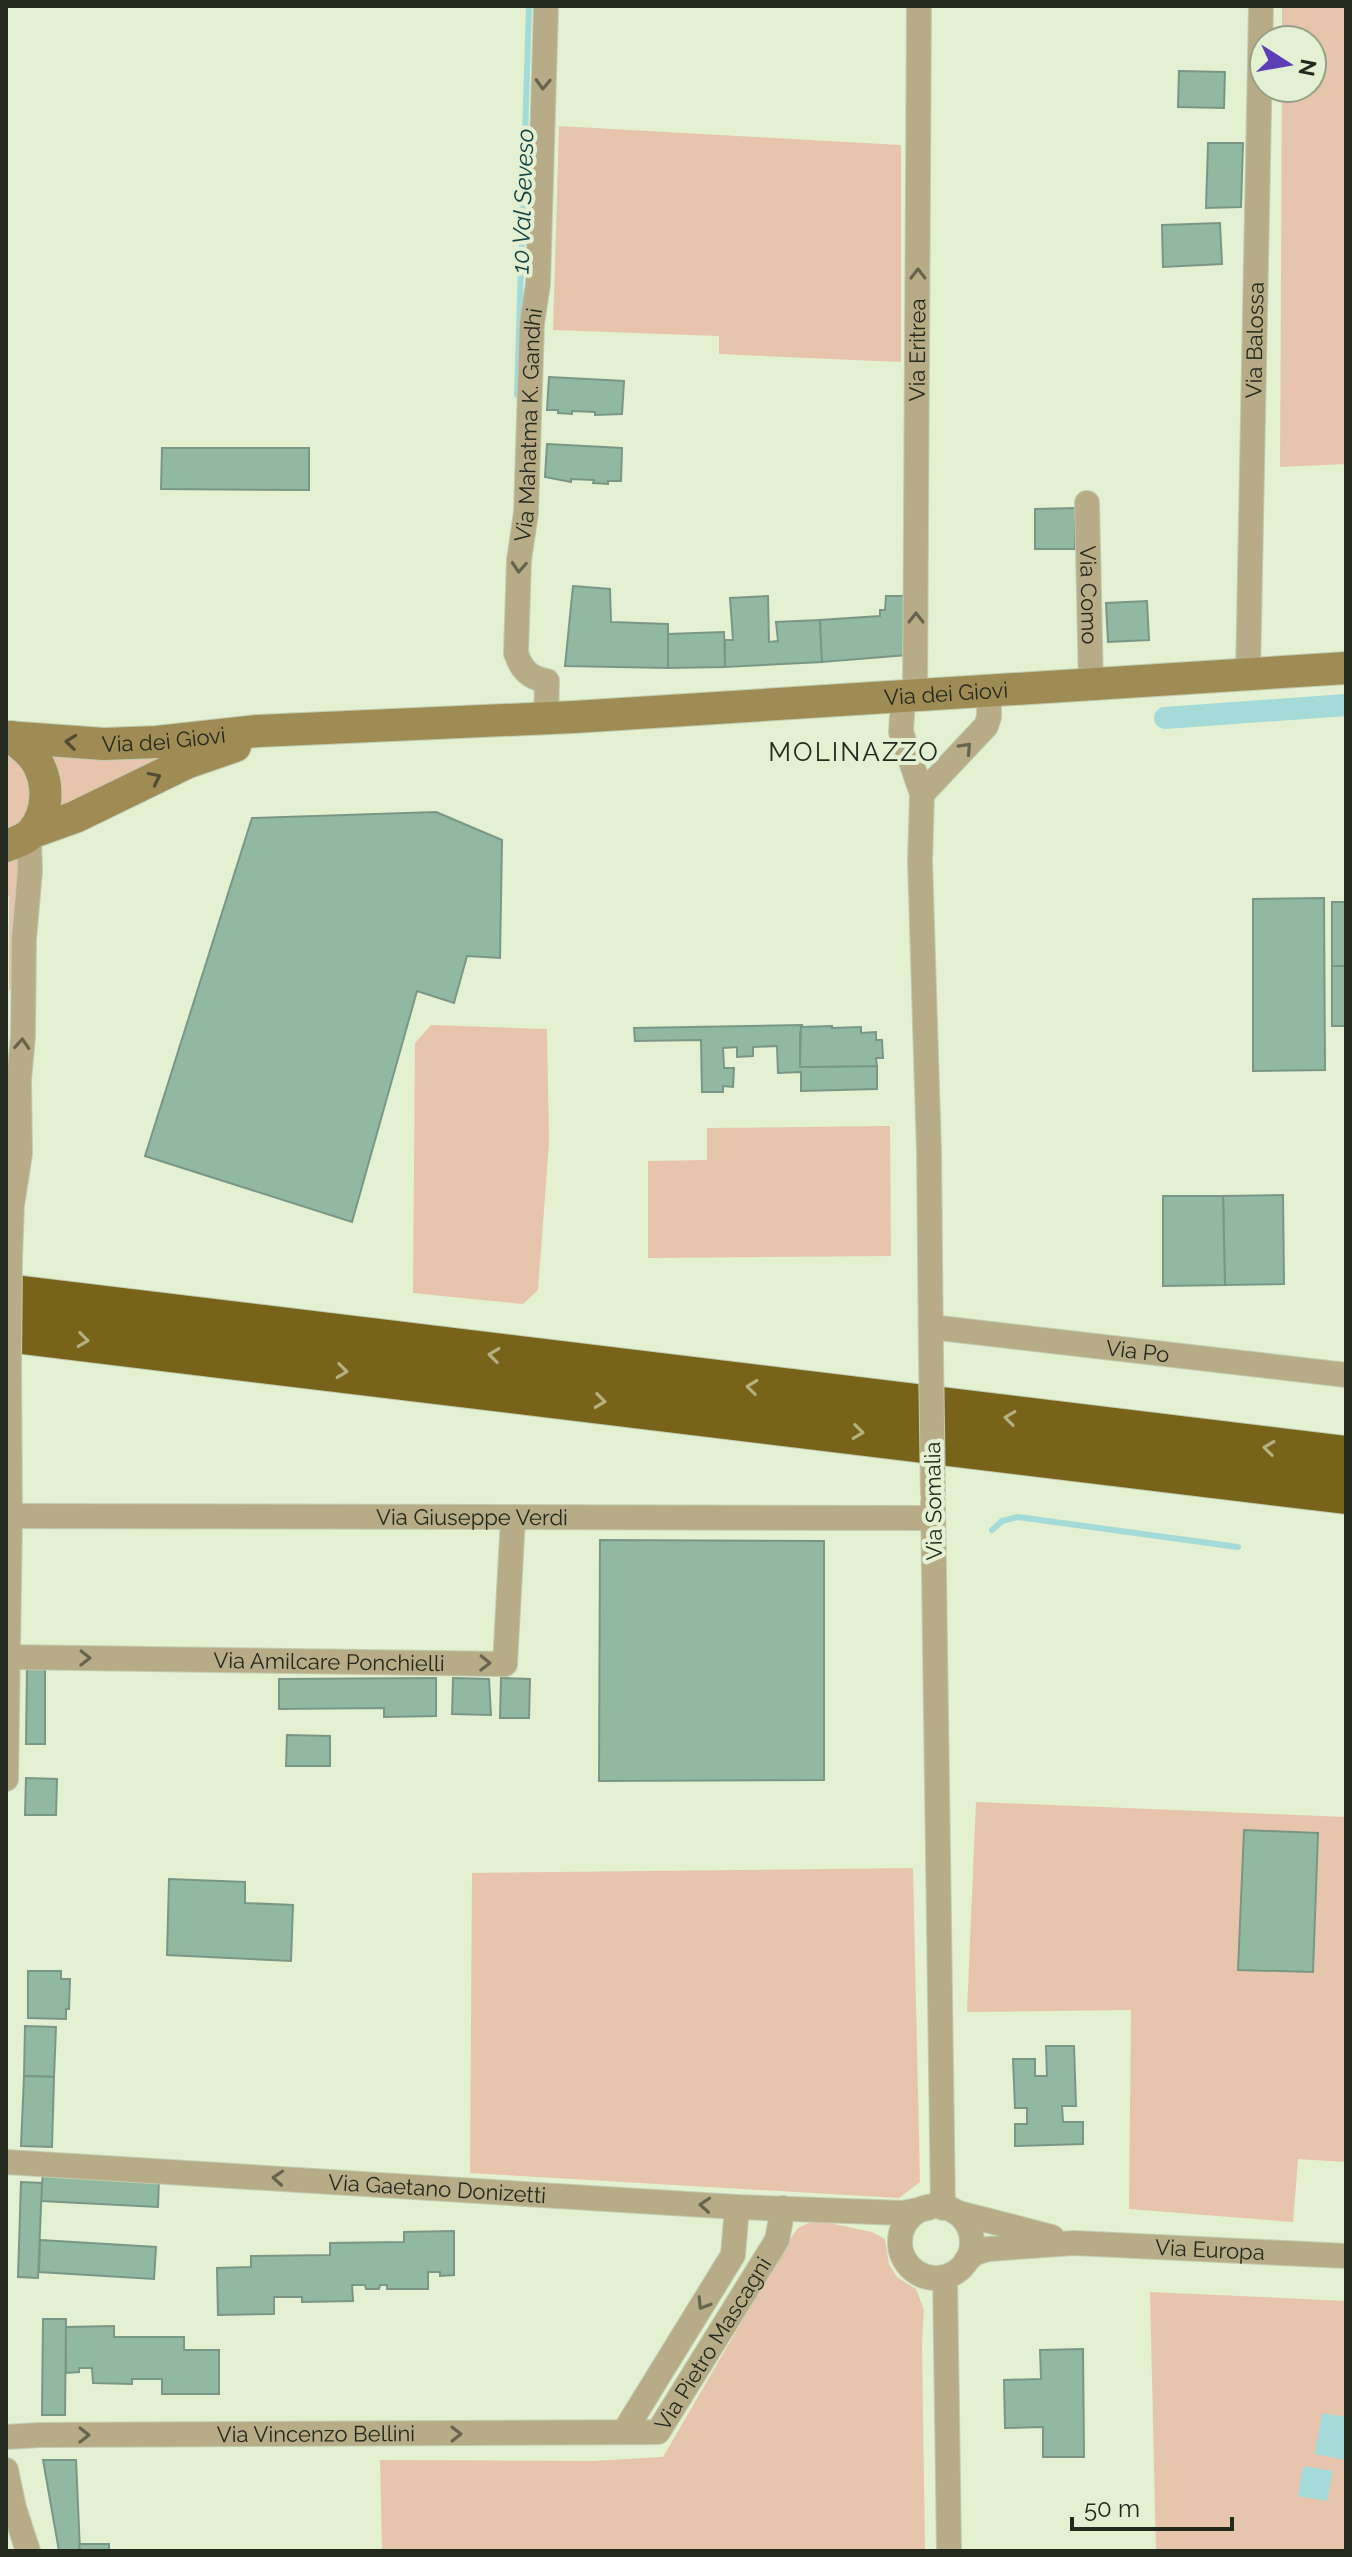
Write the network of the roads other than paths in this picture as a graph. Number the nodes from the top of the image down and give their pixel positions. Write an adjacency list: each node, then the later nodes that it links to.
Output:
1 (546, 6): 10 (street, Via Mahatma K. Gandhi, one-way to 10)
2 (919, 6): 9 (street, Via Eritrea, one-way to 2)
3 (1261, 6): 6 (street, Via Balossa)
4 (1087, 503): 7 (street, Via Como)
5 (1346, 668): 6 (main road, Via dei Giovi)
6 (1248, 674): 7 (main road, Via dei Giovi)
7 (1091, 686): 8 (main road, Via dei Giovi)
8 (989, 692): 9 (main road, Via dei Giovi); 13 (street, one-way to 8)
9 (909, 696): 10 (main road, Via dei Giovi); 13 (street, Via Somalia)
10 (546, 718): 11 (main road, Via dei Giovi)
11 (316, 727): 12 (main road, Via dei Giovi, one-way to 12); 14 (main road, Via dei Giovi, one-way to 11)
12 (9, 737): 15 (main road)
13 (922, 794): 20 (street, Via Somalia)
14 (75, 817): 15 (main road, Via dei Giovi); 16 (street)
15 (23, 838): 16 (street)
16 (28, 891): 18 (street, one-way to 16)
17 (6, 1179): 18 (street)
18 (12, 1205): 19 (street)
19 (8, 1276): 21 (street, bridge); 23 (highway, one-way to 19)
20 (931, 1327): 22 (street, Via Po); 25 (street, Via Somalia, bridge)
21 (7, 1348): 24 (highway, one-way to 24); 26 (street)
22 (1346, 1375)
23 (1346, 1457)
24 (1346, 1493)
25 (933, 1507): 27 (street, Via Giuseppe Verdi); 33 (street, Via Somalia)
26 (10, 1516): 27 (street, Via Giuseppe Verdi); 28 (street)
27 (513, 1518): 28 (street, Via Amilcare Ponchielli, one-way to 27)
28 (7, 1642): 29 (street)
29 (6, 1779)
30 (6, 2162): 31 (street, Via Gaetano Donizetti, one-way to 30)
31 (737, 2207): 32 (street, Via Gaetano Donizetti); 40 (street, Via Pietro Mascagni, one-way to 40)
32 (783, 2208): 34 (street, Via Gaetano Donizetti); 40 (street, Via Pietro Mascagni)
33 (942, 2209): 34 (street, Via Gaetano Donizetti); 35 (street, Via Europa); 36 (street); 38 (street)
34 (868, 2212): 36 (street)
35 (1074, 2243): 37 (street, Via Europa); 38 (street, Via Europa)
36 (901, 2249): 39 (street)
37 (1346, 2256)
38 (966, 2261): 39 (street)
39 (945, 2277): 44 (street)
40 (624, 2432): 41 (street, Via Vincenzo Bellini, one-way to 40)
41 (6, 2437)
42 (6, 2470): 43 (street)
43 (28, 2551)
44 (949, 2551)

